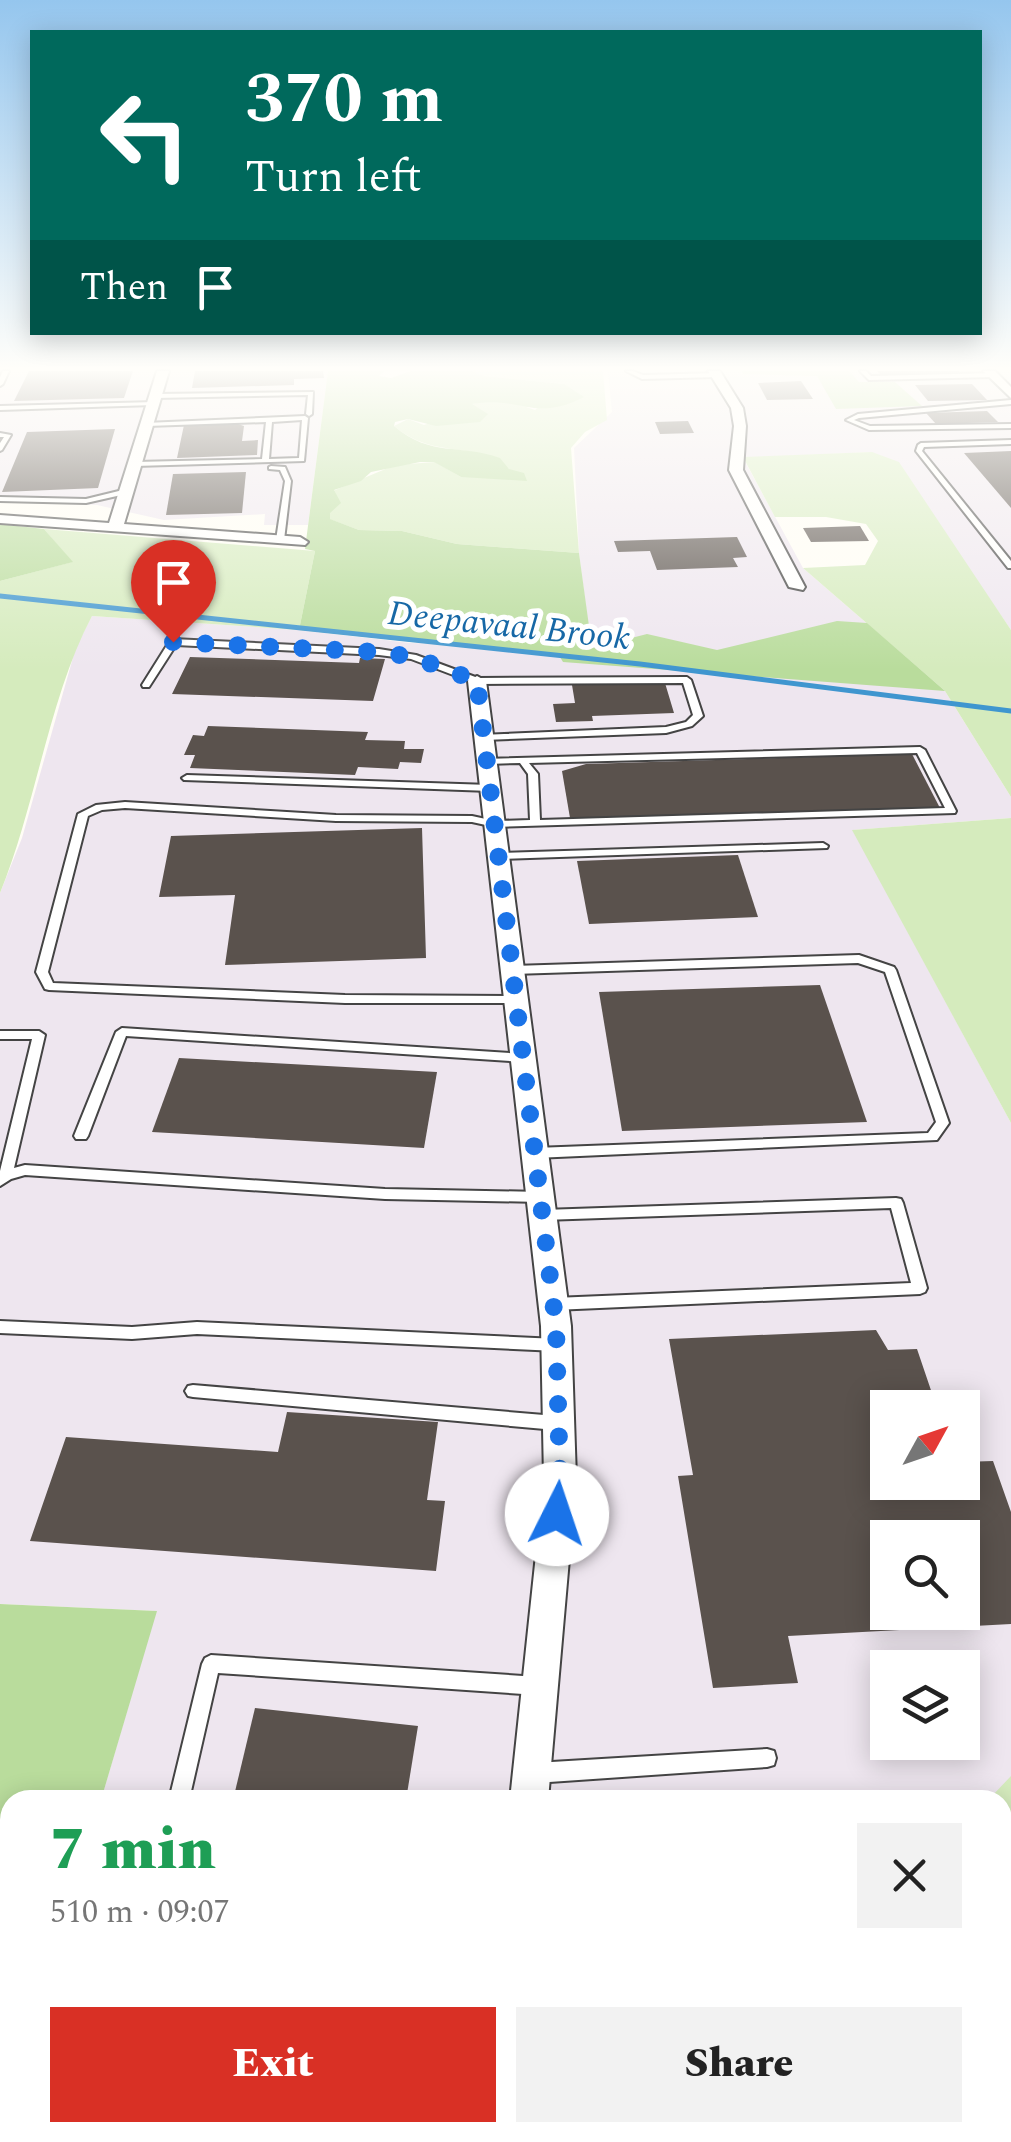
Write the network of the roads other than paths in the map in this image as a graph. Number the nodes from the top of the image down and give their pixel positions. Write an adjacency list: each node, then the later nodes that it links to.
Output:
1 (133, 471): 5 (street)
2 (283, 471): 9 (lane)
3 (737, 471): 12 (street)
4 (935, 471): 11 (lane)
5 (126, 491): 6 (lane); 8 (street)
6 (0, 499)
7 (0, 518): 8 (street)
8 (116, 528): 9 (street)
9 (280, 540): 10 (street)
10 (300, 542)
11 (1011, 566)
12 (797, 587)
13 (477, 681): 14 (lane); 15 (street); 15 (lane)
14 (146, 685)
15 (487, 762): 16 (lane); 17 (lane); 19 (street)
16 (523, 762): 18 (lane); 18 (lane)
17 (187, 778)
18 (535, 823): 19 (lane)
19 (495, 824): 21 (street); 23 (lane)
20 (823, 846): 21 (lane)
21 (498, 856): 22 (street)
22 (513, 970): 23 (street); 27 (lane)
23 (516, 1000): 25 (street)
24 (0, 1035): 28 (lane)
25 (524, 1058): 26 (lane); 27 (street)
26 (81, 1136)
27 (535, 1154): 29 (street)
28 (2, 1177): 29 (lane)
29 (542, 1206): 30 (street); 30 (lane)
30 (554, 1304): 32 (street)
31 (0, 1327): 32 (lane)
32 (557, 1345): 34 (street)
33 (193, 1391): 34 (lane)
34 (559, 1423): 35 (street)
35 (540, 1686): 37 (street); 38 (lane)
36 (767, 1758): 37 (lane)
37 (531, 1787)
38 (181, 1790)

